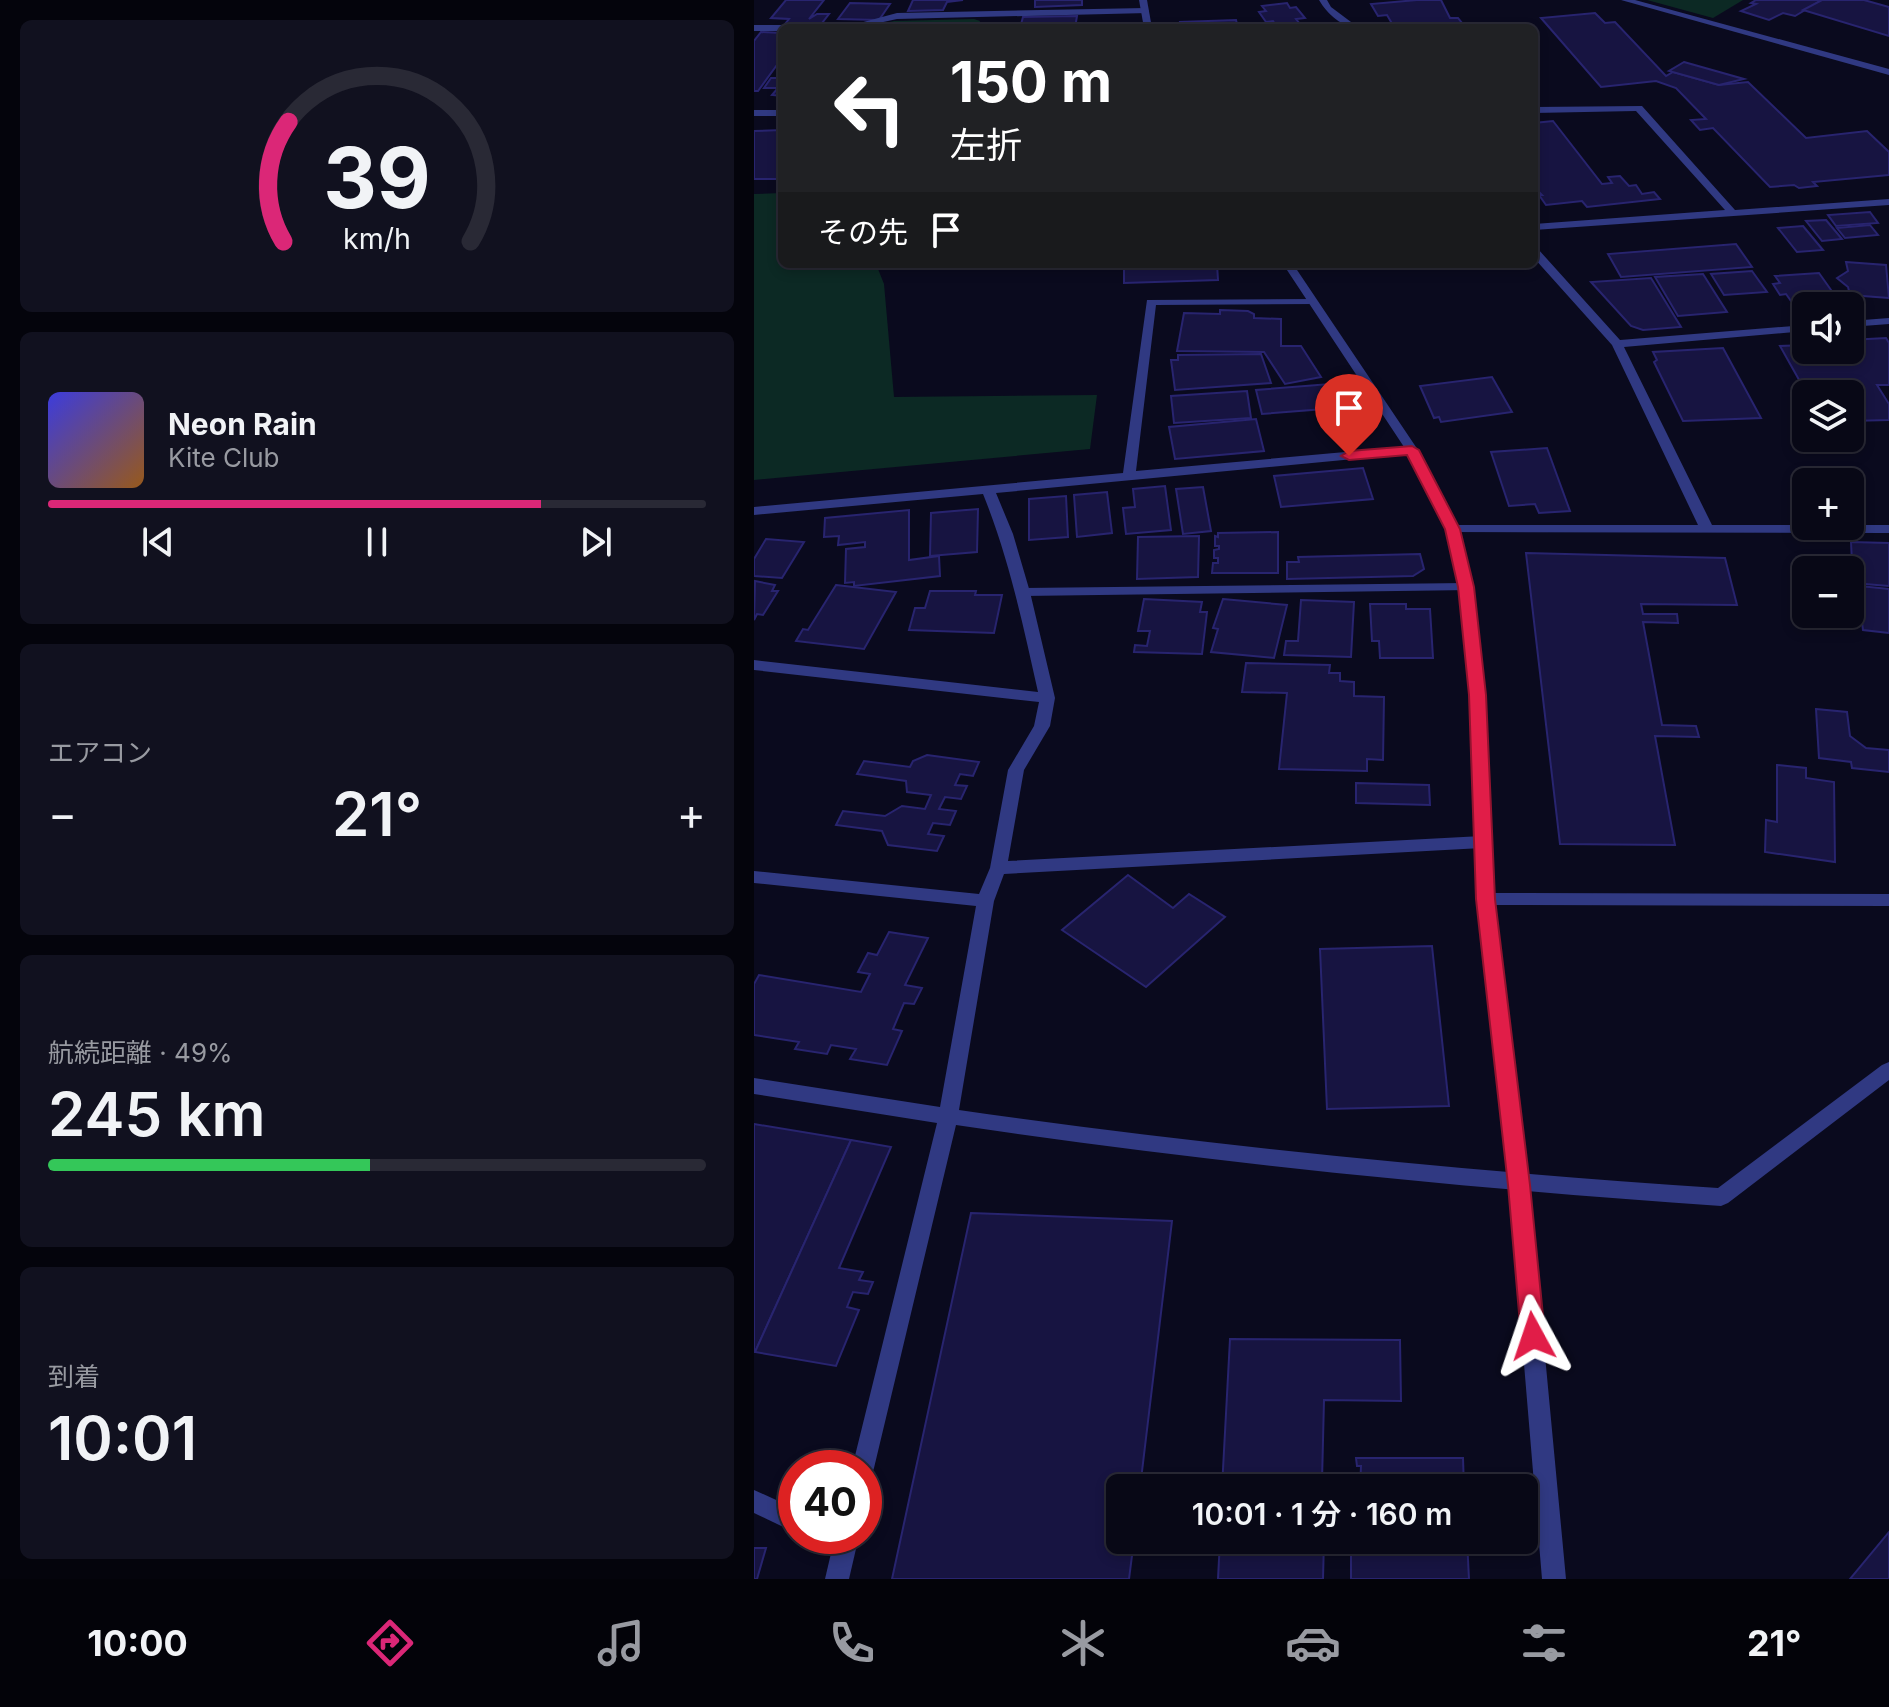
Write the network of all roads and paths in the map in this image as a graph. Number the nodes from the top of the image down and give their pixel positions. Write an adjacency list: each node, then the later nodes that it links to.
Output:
1 (1143, 0): 4 (street)
2 (1323, 0): 7 (street)
3 (1625, 0): 10 (street)
4 (1145, 11): 5 (street); 6 (street)
5 (862, 24)
6 (1147, 24)
7 (1349, 24)
8 (754, 28): 9 (street)
9 (778, 28)
10 (1889, 72)
11 (1538, 110): 15 (street)
12 (754, 113): 13 (street)
13 (778, 113)
14 (1889, 202): 15 (street)
15 (1731, 211): 16 (street)
16 (1538, 227)
17 (1538, 255): 23 (street)
18 (1291, 268): 19 (street)
19 (1312, 302): 24 (street); 25 (street)
20 (1889, 321): 21 (street)
21 (1864, 323)
22 (1792, 329): 23 (street)
23 (1617, 344): 29 (street)
24 (1412, 450): 25 (street); 28 (street)
25 (1129, 474): 26 (street)
26 (989, 492): 27 (street); 32 (street)
27 (754, 511)
28 (1453, 529): 29 (street); 31 (street)
29 (1707, 529): 30 (street)
30 (1889, 529)
31 (1466, 587): 32 (street); 35 (street)
32 (1023, 592): 34 (street)
33 (754, 665): 34 (street)
34 (1047, 698): 36 (street)
35 (1482, 842): 36 (street); 38 (street)
36 (998, 868): 40 (street)
37 (754, 877): 40 (street)
38 (1486, 899): 39 (street); 44 (street)
39 (1889, 900)
40 (985, 901): 43 (street)
41 (1889, 1070): 44 (street)
42 (754, 1086): 43 (street)
43 (948, 1118): 44 (street); 45 (street)
44 (1519, 1185): 50 (street)
45 (867, 1450)
46 (754, 1501): 47 (street)
47 (778, 1512)
48 (839, 1554): 49 (street)
49 (837, 1579)
50 (1554, 1579)

